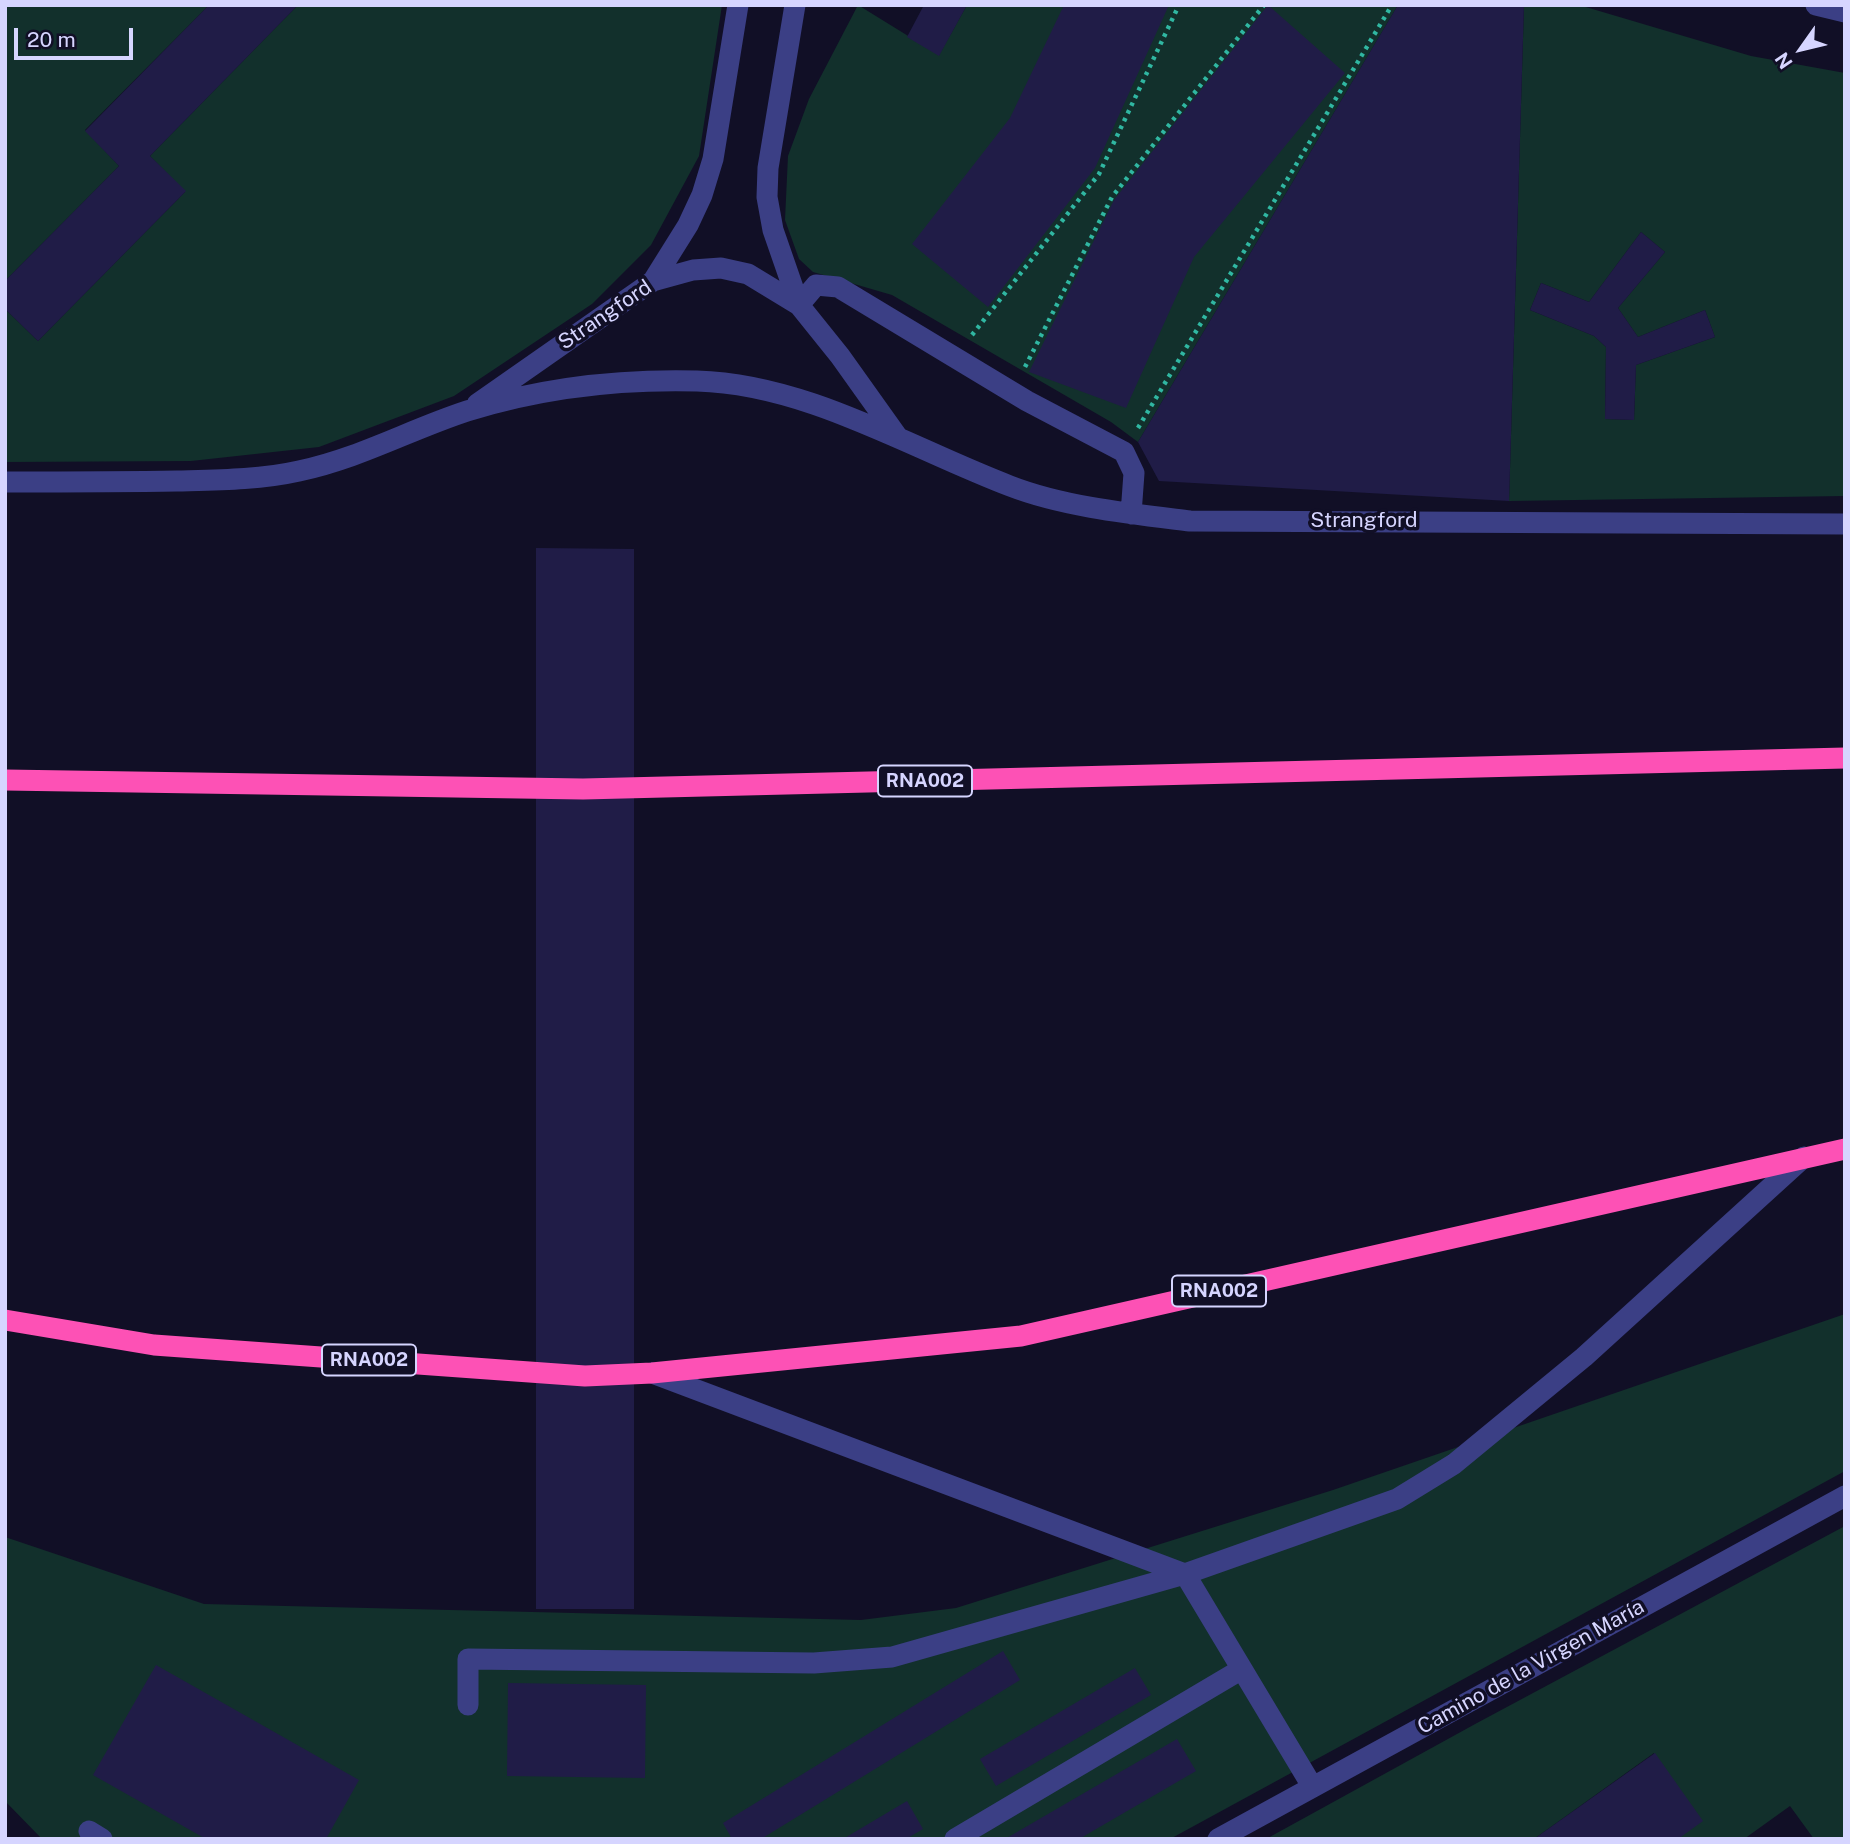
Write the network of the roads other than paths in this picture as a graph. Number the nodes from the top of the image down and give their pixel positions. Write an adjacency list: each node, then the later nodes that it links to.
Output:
1 (738, 5): 5 (street)
2 (795, 5): 6 (street)
3 (1815, 5): 4 (street)
4 (1845, 12)
5 (653, 281): 6 (street, Strangford); 7 (street, Strangford)
6 (799, 305): 8 (street, Strangford); 10 (street)
7 (467, 411): 8 (street, Strangford); 9 (street, Strangford)
8 (897, 436): 10 (street, Strangford)
9 (5, 482)
10 (1131, 514): 11 (street, Strangford)
11 (1845, 524)
12 (1845, 758): 13 (highway, RNA002)
13 (5, 780)
14 (1845, 1149): 15 (highway, RNA002)
15 (1804, 1157): 17 (highway, RNA002); 19 (street)
16 (5, 1320): 17 (highway, RNA002)
17 (652, 1373): 19 (street)
18 (1845, 1496): 22 (street, Camino de la Virgen María)
19 (1185, 1574): 20 (street); 21 (street)
20 (1242, 1670): 22 (street); 23 (street)
21 (468, 1705)
22 (1312, 1786): 24 (street, Camino de la Virgen María)
23 (955, 1839)
24 (1218, 1839)

